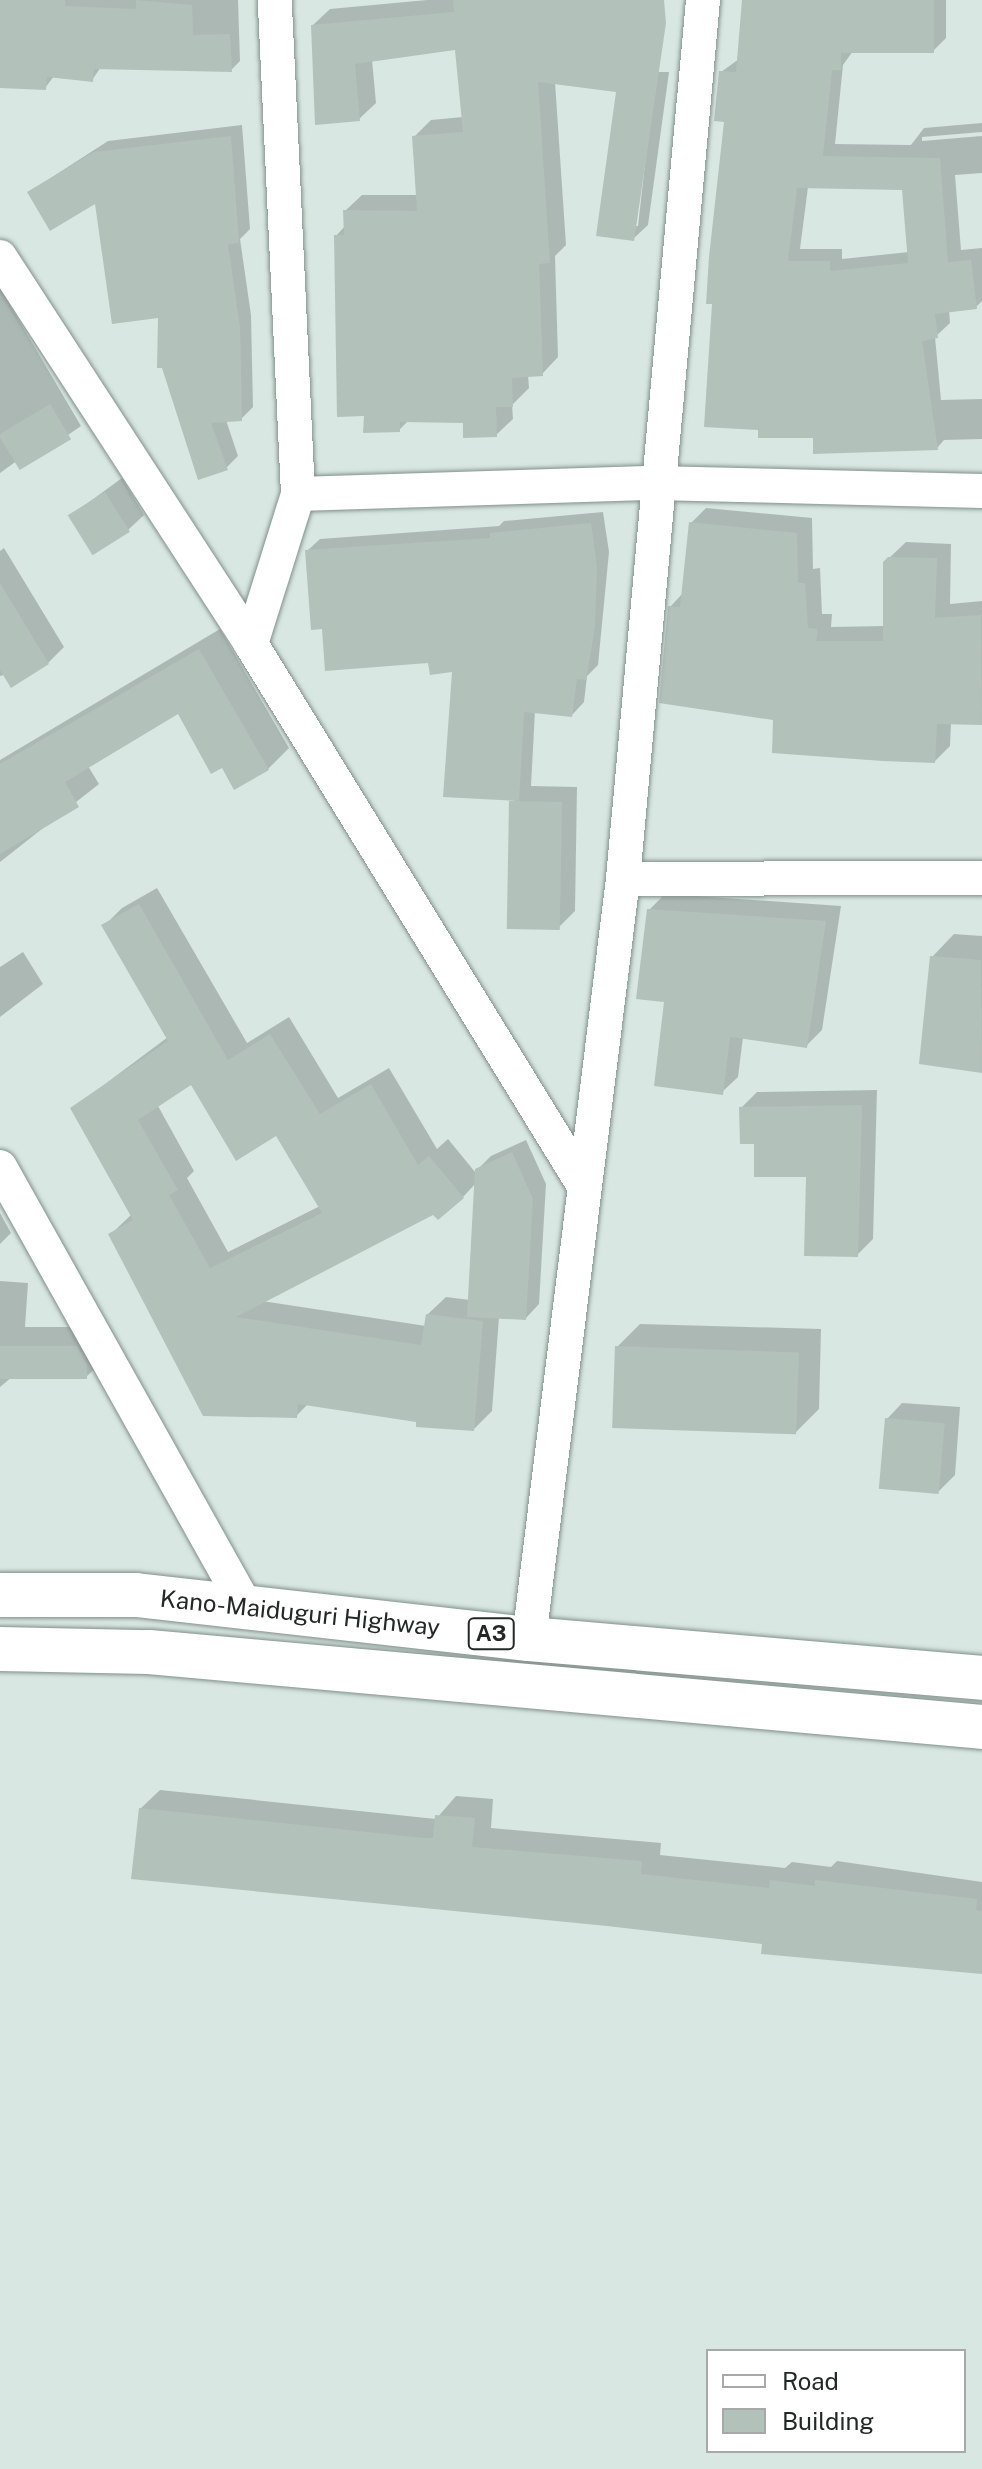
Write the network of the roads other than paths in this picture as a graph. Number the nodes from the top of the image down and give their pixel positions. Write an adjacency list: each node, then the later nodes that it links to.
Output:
1 (275, 0): 6 (street)
2 (703, 0): 4 (street)
3 (0, 257): 7 (street)
4 (655, 483): 5 (street); 6 (street); 9 (street)
5 (982, 491)
6 (298, 494): 7 (street)
7 (251, 644): 11 (street)
8 (982, 878): 9 (street)
9 (623, 879): 11 (street)
10 (0, 1167): 13 (street)
11 (583, 1184): 14 (street)
12 (0, 1595): 13 (highway, Kano-Maiduguri Highway / A3)
13 (246, 1607): 14 (highway, Kano-Maiduguri Highway / A3)
14 (529, 1639): 16 (highway, Kano-Maiduguri Highway / A3)
15 (0, 1649): 17 (highway, Kano-Maiduguri Highway / A3)
16 (982, 1678)
17 (982, 1727)

